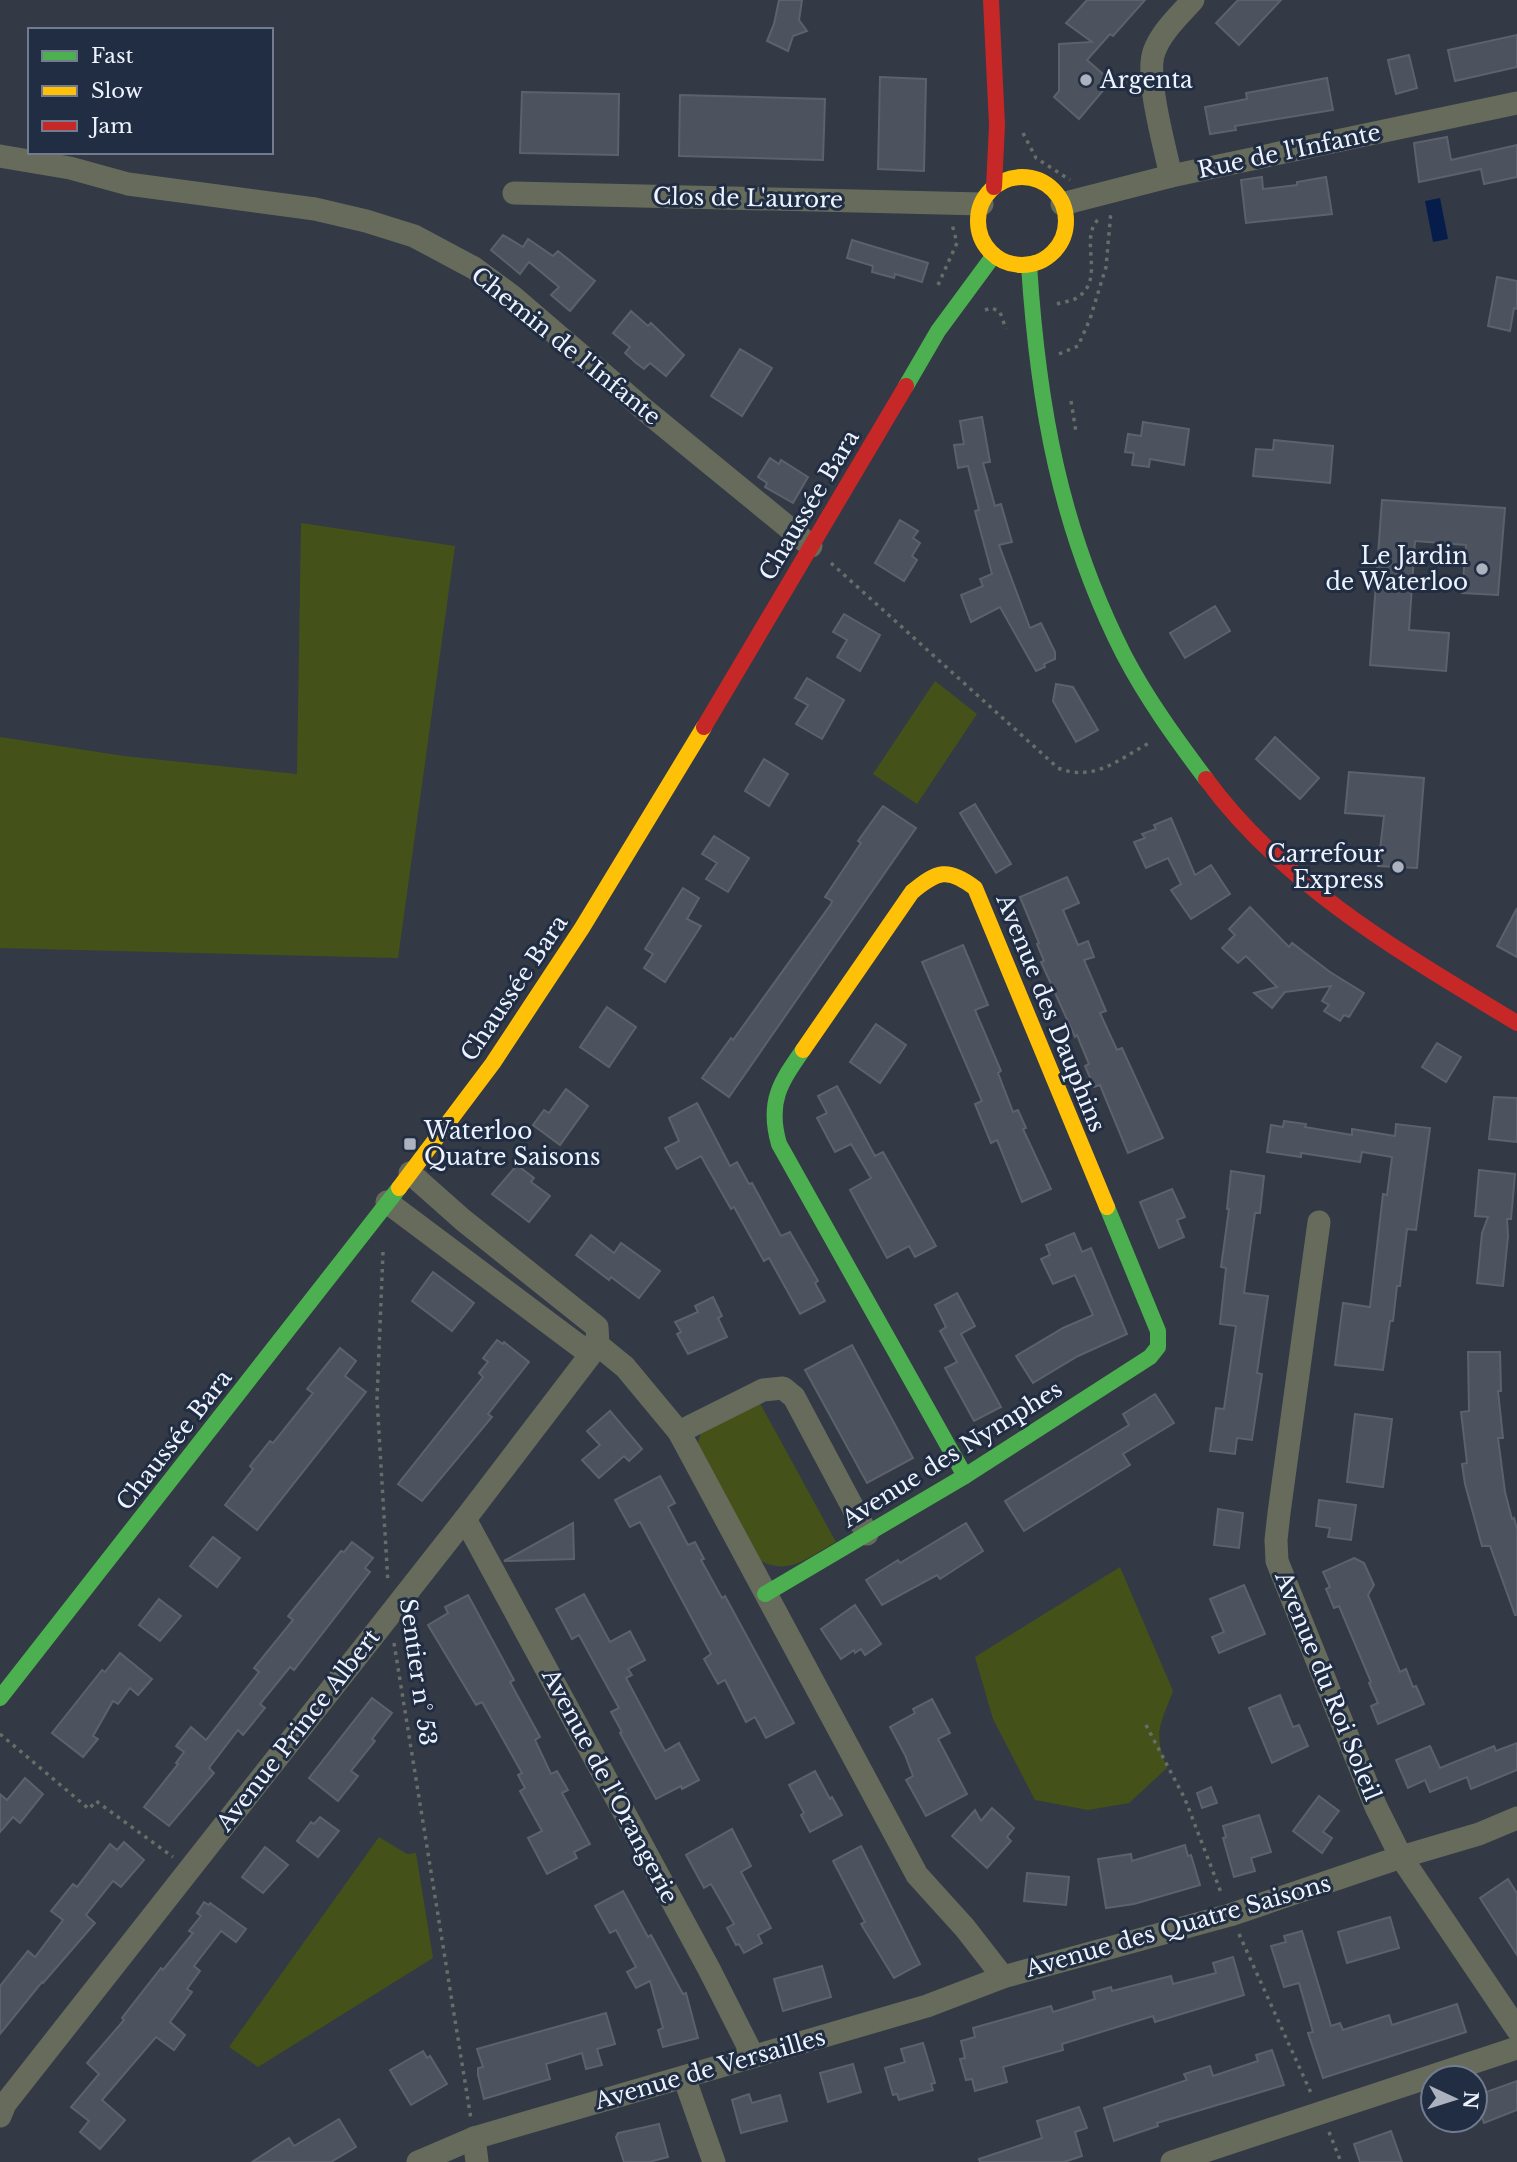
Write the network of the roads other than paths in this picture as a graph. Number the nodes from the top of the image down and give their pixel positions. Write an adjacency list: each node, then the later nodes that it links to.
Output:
1 (992, 0): 4 (main road)
2 (1193, 0): 7 (street)
3 (1517, 103): 7 (street, Rue de l'Infante)
4 (997, 125): 6 (main road); 9 (main road)
5 (0, 156): 13 (street, Chemin de l'Infante)
6 (1020, 167): 9 (main road); 10 (main road)
7 (1171, 176): 10 (street, Rue de l'Infante)
8 (514, 193): 9 (street, Clos de L'aurore)
9 (988, 195): 11 (main road)
10 (1062, 204): 12 (main road)
11 (994, 254): 12 (main road); 13 (main road, Chaussée Bara)
12 (1029, 265): 14 (main road)
13 (818, 552): 15 (main road, Chaussée Bara)
14 (1517, 1023)
15 (410, 1173): 16 (main road, Chaussée Bara); 18 (street, Avenue des Quatre Saisons)
16 (387, 1202): 18 (street, Avenue des Quatre Saisons); 25 (main road, Chaussée Bara)
17 (1319, 1222): 27 (street, Avenue du Roi Soleil)
18 (598, 1345): 20 (street, Avenue des Quatre Saisons); 22 (street, Avenue Prince Albert)
19 (1158, 1347): 21 (main road, Avenue des Nymphes); 21 (main road, Avenue des Dauphins)
20 (679, 1432): 23 (street); 24 (street, Avenue des Quatre Saisons)
21 (965, 1476): 23 (main road, Avenue des Nymphes)
22 (465, 1519): 31 (street, Avenue de l'Orangerie); 33 (street, Avenue Prince Albert)
23 (867, 1534): 24 (main road, Avenue des Nymphes)
24 (765, 1594): 28 (street, Avenue des Quatre Saisons)
25 (0, 1698)
26 (1517, 1818): 27 (street, Avenue des Quatre Saisons)
27 (1401, 1857): 28 (street, Avenue des Quatre Saisons); 29 (street, Avenue du Roi Soleil)
28 (1003, 1977): 31 (street, Avenue de Versailles)
29 (1517, 2029)
30 (1517, 2048): 38 (street)
31 (753, 2056): 32 (street, Avenue de Versailles)
32 (684, 2077): 34 (street, Avenue de Versailles); 37 (street)
33 (0, 2116)
34 (474, 2138): 35 (street, Avenue de Versailles); 36 (street)
35 (418, 2162)
36 (478, 2162)
37 (714, 2162)
38 (1172, 2162)

